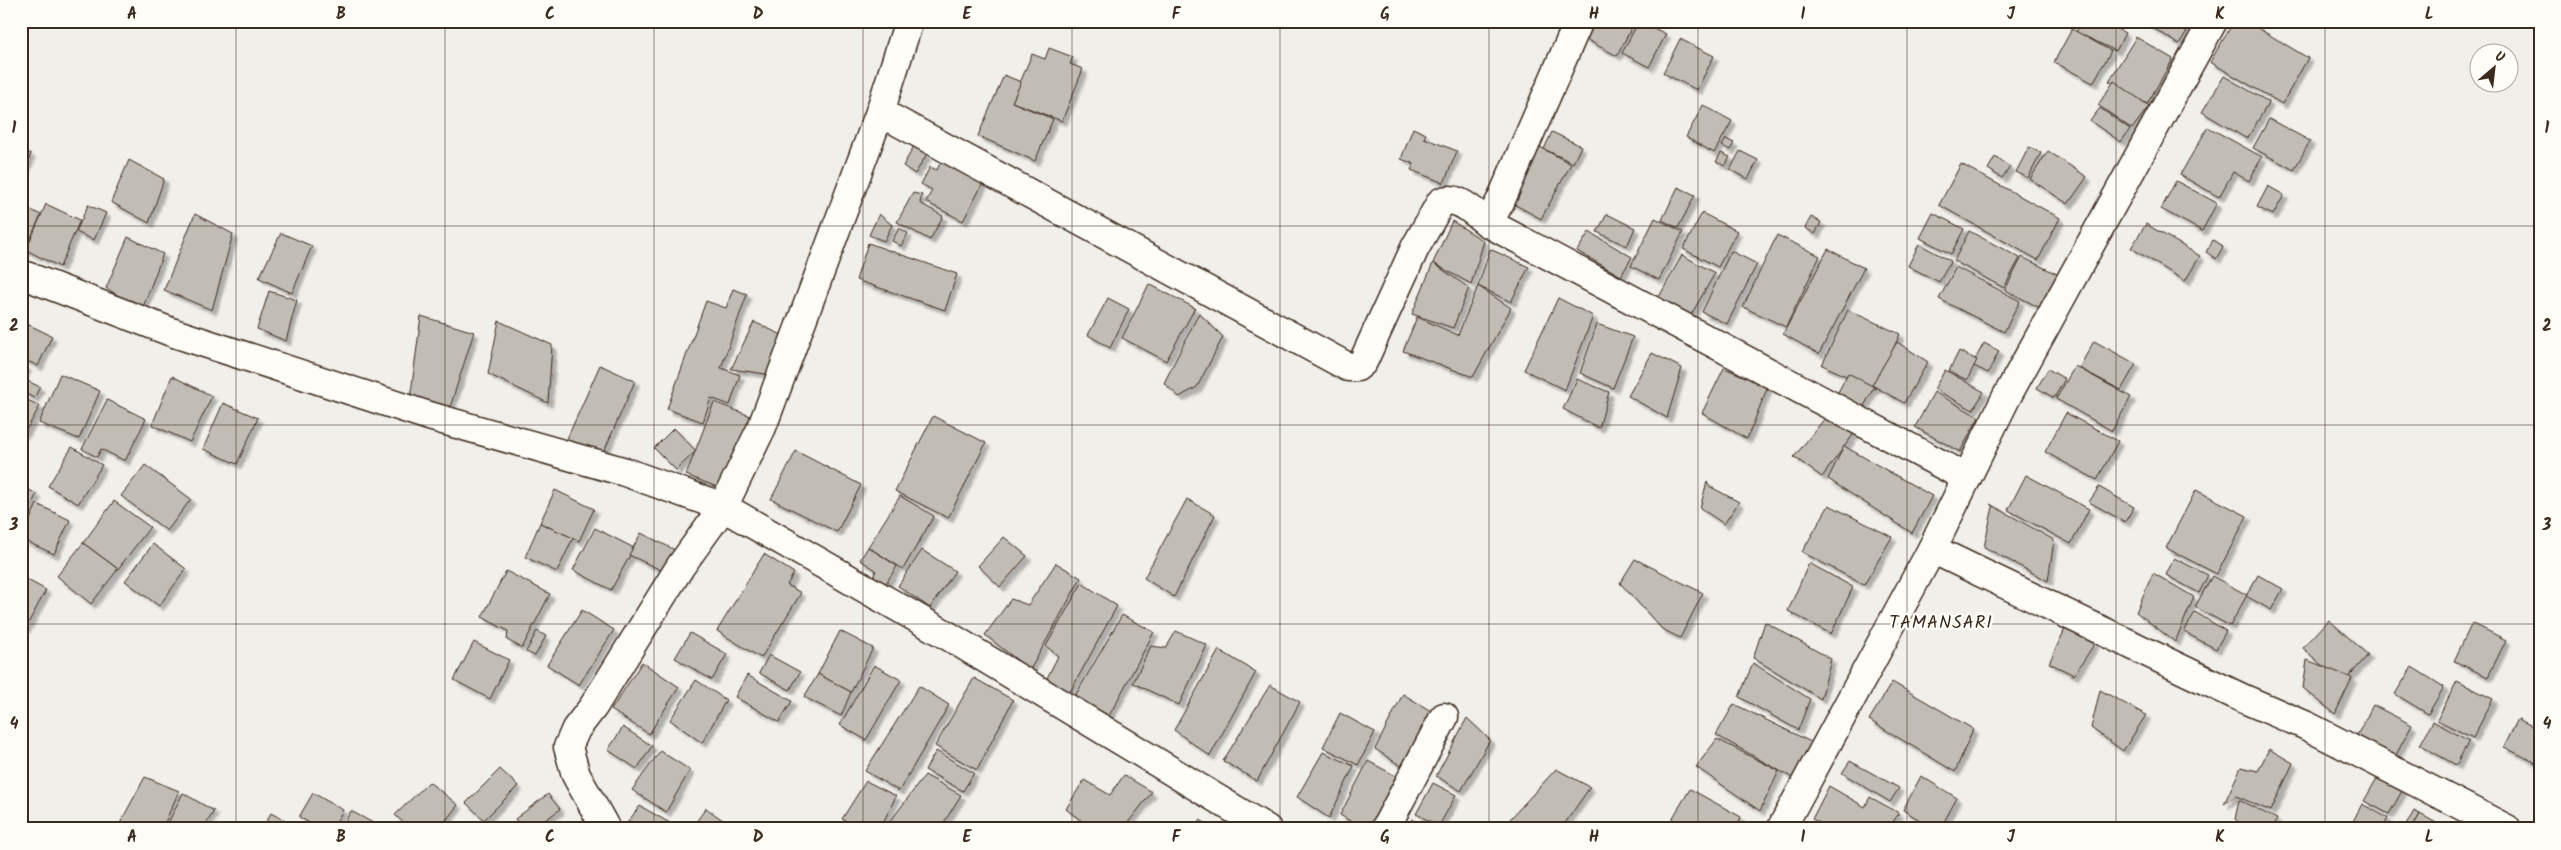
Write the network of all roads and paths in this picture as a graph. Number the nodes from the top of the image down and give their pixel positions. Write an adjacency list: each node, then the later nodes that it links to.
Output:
1 (909, 21): 4 (street)
2 (1579, 21): 5 (street)
3 (2212, 21): 7 (street)
4 (880, 112): 5 (street); 8 (street)
5 (1488, 223): 7 (street)
6 (21, 274): 8 (street)
7 (1967, 478): 9 (street)
8 (722, 507): 11 (street); 12 (street)
9 (1932, 549): 14 (street); 15 (street)
10 (1444, 717): 13 (street)
11 (606, 829)
12 (1267, 829)
13 (1385, 829)
14 (1781, 829)
15 (2507, 829)

